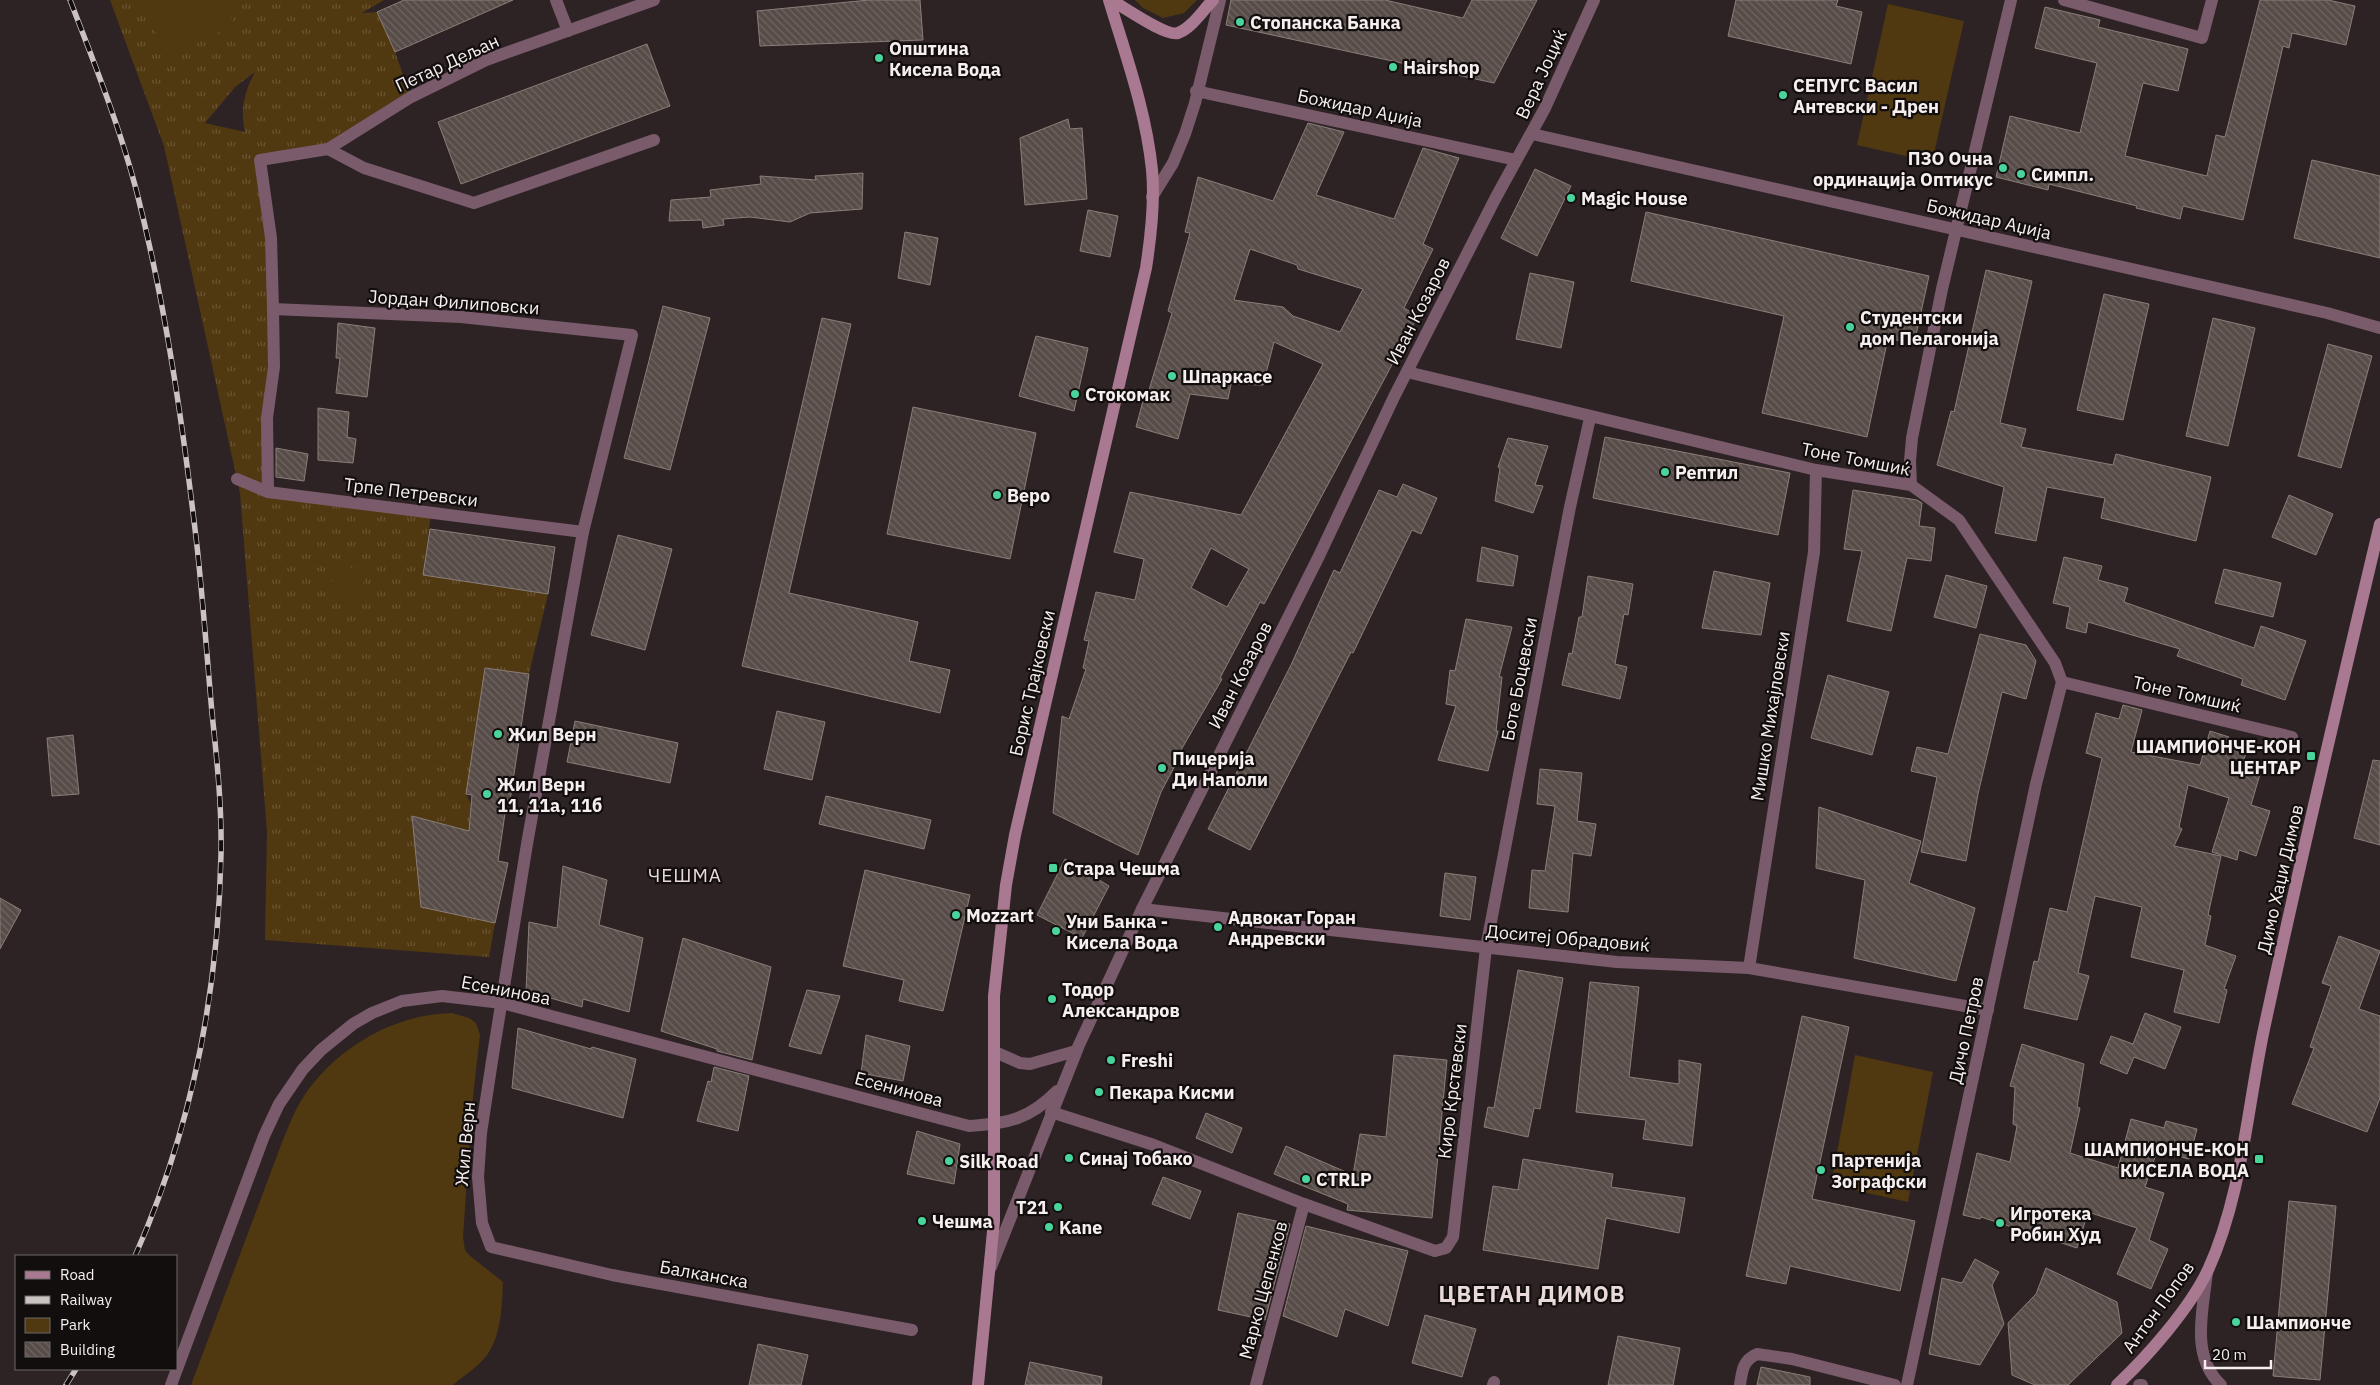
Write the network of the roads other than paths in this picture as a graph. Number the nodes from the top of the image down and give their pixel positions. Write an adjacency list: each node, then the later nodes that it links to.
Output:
1 (556, 0): 10 (street)
2 (654, 0): 10 (street, Петар Дељан)
3 (1110, 0): 4 (street); 16 (street, Борис Трајковски)
4 (1213, 0)
5 (1220, 0): 11 (street)
6 (1594, 0): 12 (street, Вера Јоциќ)
7 (2011, 0): 17 (street)
8 (2064, 0): 9 (street)
9 (2212, 0)
10 (568, 31): 14 (street, Петар Дељан)
11 (1196, 91): 15 (street, Божидар Аџија); 16 (street)
12 (1532, 134): 15 (street, Вера Јоциќ); 17 (street, Божидар Аџија)
13 (654, 140): 14 (street)
14 (328, 149): 18 (street, Петар Дељан)
15 (1516, 160): 21 (street, Иван Козаров)
16 (1152, 197): 37 (street, Борис Трајковски)
17 (1956, 230): 19 (street, Божидар Аџија); 25 (street)
18 (273, 309): 20 (street, Јордан Филиповски); 26 (street)
19 (2380, 328)
20 (632, 335): 28 (street, Жил Верн)
21 (1407, 372): 22 (street, Тоне Томшиќ); 31 (street, Иван Козаров)
22 (1590, 418): 23 (street, Тоне Томшиќ); 32 (street, Боте Боцевски)
23 (1816, 470): 25 (street, Тоне Томшиќ); 33 (street, Мишко Михајловски)
24 (237, 479): 26 (street, Трпе Петревски)
25 (1911, 485): 29 (street, Тоне Томшиќ)
26 (268, 492): 28 (street, Трпе Петревски)
27 (2380, 524): 43 (street, Димо Хаџи Димов)
28 (583, 532): 34 (street, Жил Верн)
29 (2062, 682): 30 (street, Тоне Томшиќ); 35 (street, Дичо Петров)
30 (2292, 738)
31 (1142, 909): 32 (street, Доситеј Обрадовиќ); 36 (street, Иван Козаров)
32 (1486, 948): 33 (street, Доситеј Обрадовиќ); 42 (street, Киро Крстевски)
33 (1749, 968): 35 (street, Доситеј Обрадовиќ)
34 (502, 1003): 40 (street, Есенинова); 44 (street, Жил Верн); 48 (street, Есенинова)
35 (1988, 1010): 55 (street, Дичо Петров)
36 (1076, 1051): 37 (street); 38 (street, Иван Козаров)
37 (994, 1052): 40 (street, Борис Трајковски)
38 (1062, 1086): 39 (street, Иван Козаров); 40 (street, Есенинова)
39 (1052, 1112): 41 (street, Марко Цепенков); 45 (street, Иван Козаров)
40 (995, 1125): 45 (street, Борис Трајковски)
41 (1304, 1204): 42 (street, Марко Цепенков); 52 (street, Марко Цепенков)
42 (1453, 1237)
43 (2219, 1243): 46 (street, Антон Попов)
44 (492, 1247): 47 (street, Балканска)
45 (990, 1270): 51 (street, Борис Трајковски)
46 (2207, 1272): 56 (street, Антон Попов); 57 (street)
47 (912, 1330)
48 (178, 1366)
49 (177, 1370): 50 (street, Есенинова)
50 (171, 1385)
51 (978, 1385)
52 (1256, 1385)
53 (1740, 1385): 54 (street)
54 (1895, 1385)
55 (1907, 1385)
56 (2118, 1385)
57 (2221, 1385)

